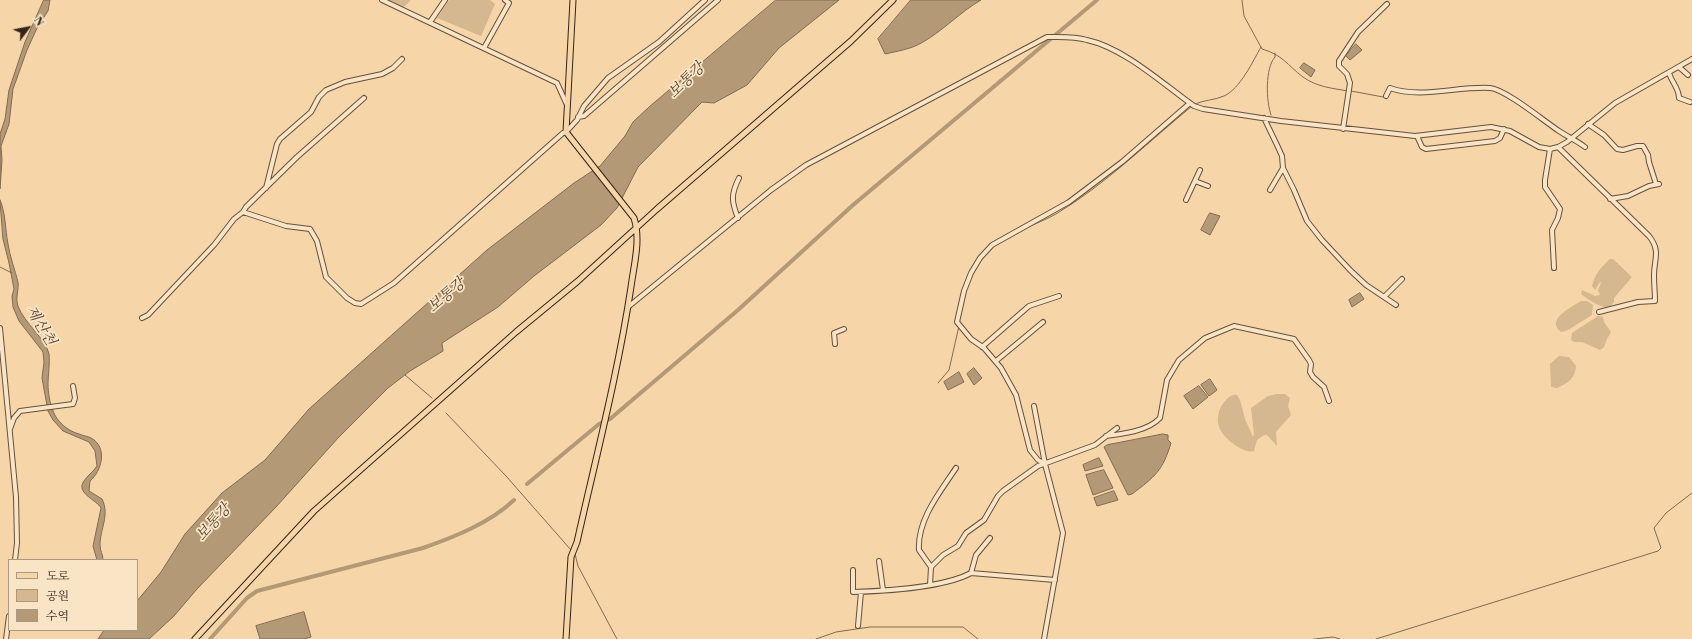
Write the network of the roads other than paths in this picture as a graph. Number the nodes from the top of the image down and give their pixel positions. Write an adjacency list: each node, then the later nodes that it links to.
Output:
1 (382, 0): 9 (street)
2 (445, 0): 9 (street)
3 (505, 0): 10 (street)
4 (573, 0): 20 (main road)
5 (705, 0): 21 (street)
6 (718, 0): 21 (street)
7 (893, 0): 43 (main road)
8 (1387, 4): 24 (street)
9 (430, 22): 10 (street)
10 (484, 48): 20 (street)
11 (402, 59): 37 (street)
12 (1692, 59): 13 (street)
13 (1678, 67): 14 (street); 15 (street)
14 (1669, 73): 18 (street); 23 (street)
15 (1688, 75)
16 (1386, 96): 28 (street)
17 (364, 98): 37 (street)
18 (1690, 102)
19 (1192, 104): 22 (street); 42 (street); 56 (street)
20 (566, 105): 26 (main road)
21 (578, 118): 26 (street)
22 (1264, 118): 24 (street); 32 (street)
23 (1588, 124): 28 (street); 39 (street)
24 (1343, 128): 27 (street)
25 (1504, 130): 27 (street); 27 (street); 31 (street)
26 (566, 132): 41 (street); 43 (main road)
27 (1417, 136)
28 (1571, 138): 29 (street); 30 (street)
29 (1558, 147): 31 (street); 39 (street)
30 (1585, 147)
31 (1550, 149): 44 (street)
32 (1283, 168): 38 (street); 47 (street)
33 (1200, 170): 35 (street)
34 (739, 178): 42 (street)
35 (1195, 181): 36 (street); 40 (street)
36 (1208, 186)
37 (266, 188): 41 (street)
38 (1270, 190)
39 (1610, 199): 50 (street)
40 (1186, 200)
41 (243, 212): 51 (street)
42 (738, 218): 49 (street)
43 (637, 228): 49 (main road); 79 (main road)
44 (1554, 268)
45 (1402, 279): 47 (street)
46 (1059, 296): 56 (street)
47 (1384, 297): 48 (street)
48 (1396, 305)
49 (628, 307): 80 (main road)
50 (1599, 312)
51 (142, 318)
52 (1043, 322): 57 (street)
53 (0, 328): 62 (street)
54 (844, 329): 55 (street)
55 (835, 344)
56 (982, 347): 57 (street)
57 (996, 361): 64 (street)
58 (73, 386): 62 (street)
59 (1329, 401): 63 (street)
60 (1034, 406): 64 (street)
61 (1117, 428): 63 (street)
62 (9, 432): 67 (street)
63 (1106, 436): 64 (street)
64 (1045, 464): 69 (street); 72 (street)
65 (956, 468): 69 (street)
66 (990, 538): 71 (street)
67 (15, 559)
68 (879, 561): 74 (street)
69 (931, 567): 73 (street)
70 (853, 570): 75 (street)
71 (971, 573): 72 (street); 73 (street)
72 (1055, 580): 81 (street)
73 (930, 585): 74 (street)
74 (884, 590): 75 (street)
75 (861, 592): 77 (street)
76 (8, 624): 78 (street)
77 (858, 626)
78 (6, 639)
79 (195, 639)
80 (566, 639)
81 (1044, 639)

